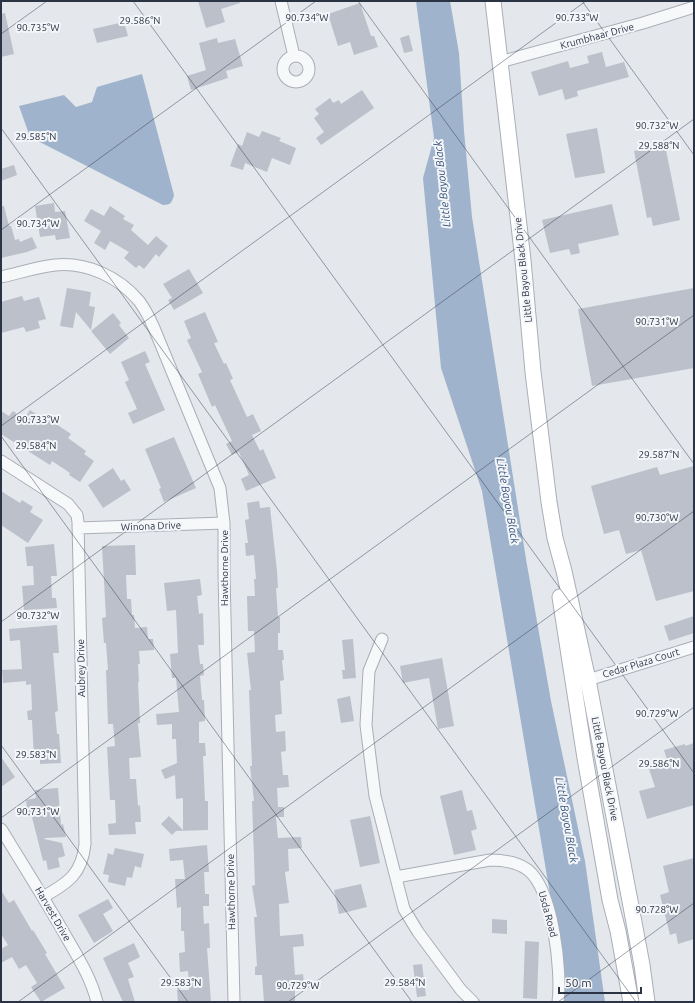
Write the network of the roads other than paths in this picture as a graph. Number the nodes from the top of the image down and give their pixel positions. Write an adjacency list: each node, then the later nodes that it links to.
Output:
1 (281, 1): 4 (street)
2 (493, 1): 5 (main road, Little Bayou Black Drive)
3 (694, 7): 5 (street, Krumbhaar Drive)
4 (294, 56)
5 (500, 62): 10 (main road, Little Bayou Black Drive)
6 (1, 277): 8 (street, Hawthorne Drive)
7 (1, 461): 9 (street, Aubrey Drive)
8 (224, 523): 9 (street, Winona Drive); 18 (street, Hawthorne Drive)
9 (78, 528): 16 (street, Aubrey Drive)
10 (555, 538): 13 (main road, Little Bayou Black Drive); 21 (main road, Little Bayou Black Drive)
11 (382, 639): 15 (street)
12 (694, 647): 13 (street, Cedar Plaza Court)
13 (588, 680): 22 (main road, Little Bayou Black Drive)
14 (1, 829): 16 (street, Harvest Drive)
15 (396, 877): 19 (street); 20 (street, Usda Road)
16 (43, 897): 17 (street, Harvest Drive)
17 (97, 1002)
18 (234, 1002)
19 (473, 1002)
20 (558, 1002)
21 (631, 1002)
22 (647, 1002)

